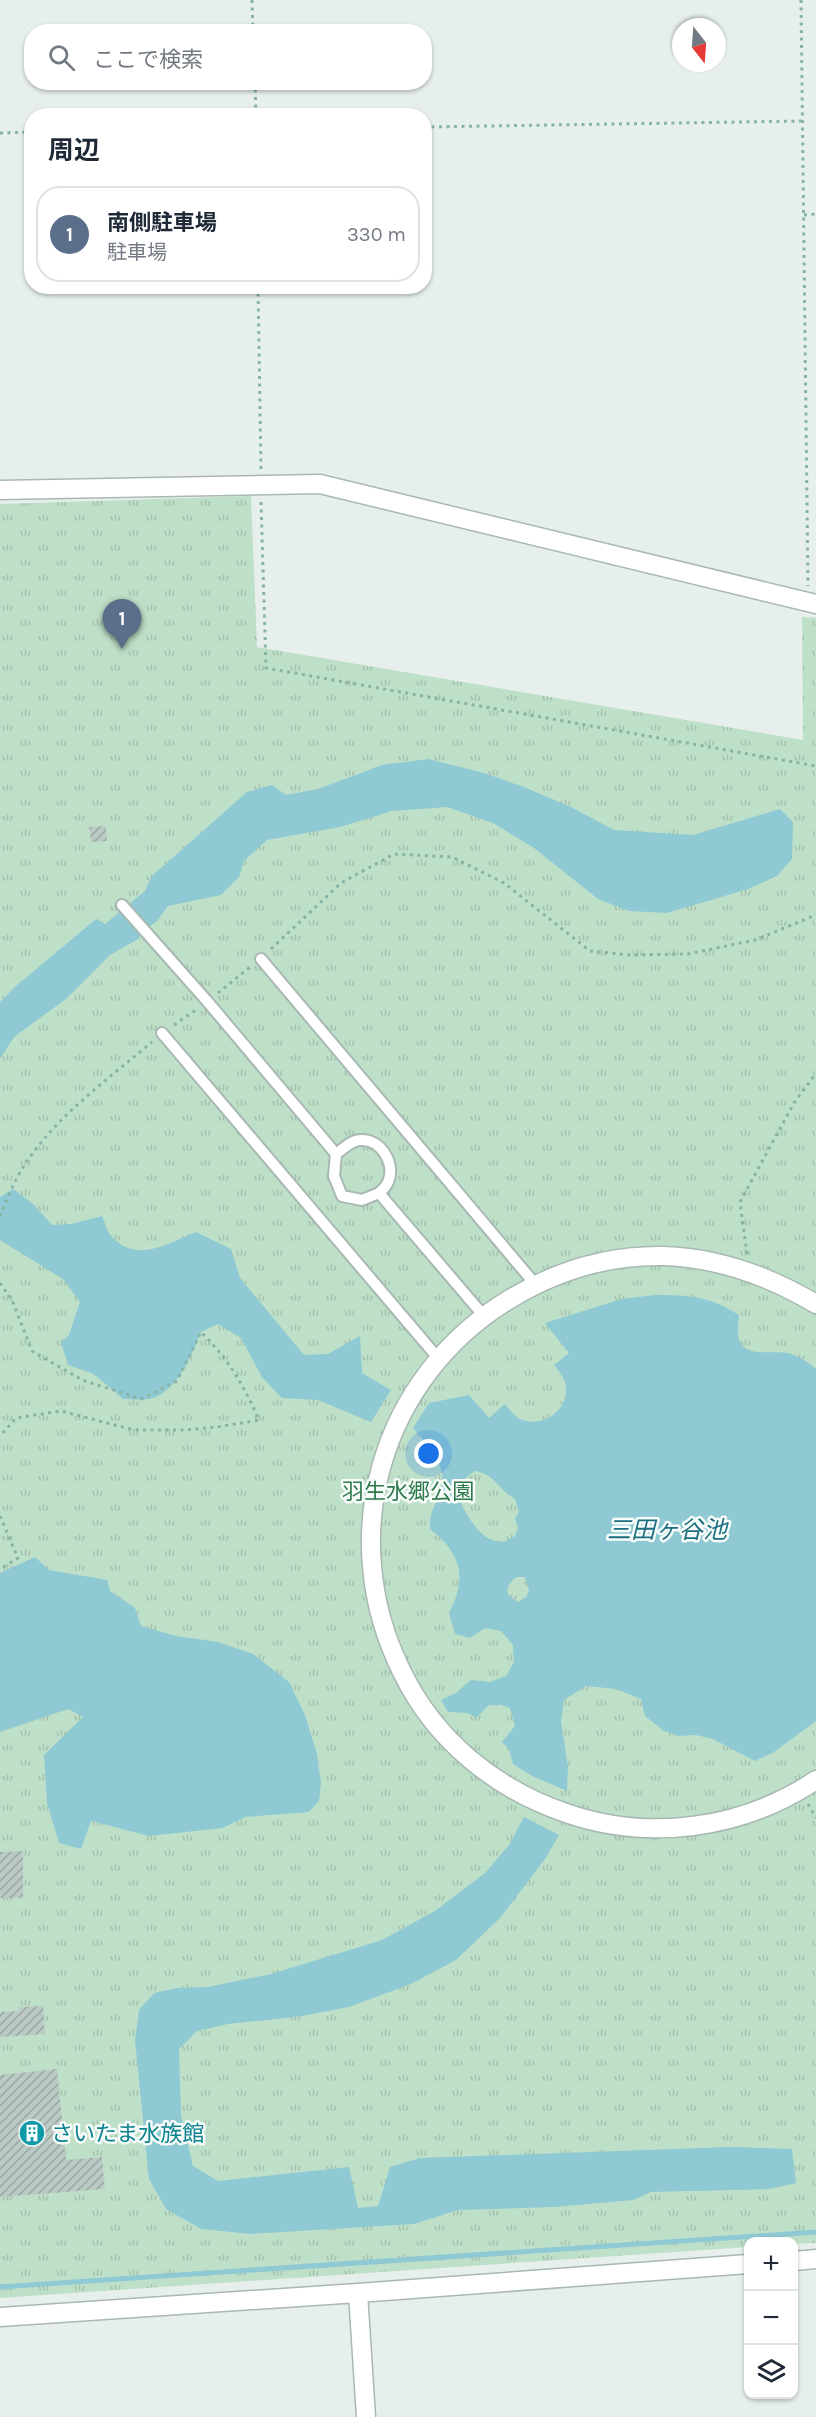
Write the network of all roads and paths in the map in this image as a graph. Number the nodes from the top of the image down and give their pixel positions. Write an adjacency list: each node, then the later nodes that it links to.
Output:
1 (252, 0): 3 (path)
2 (801, 0): 6 (path)
3 (253, 24)
4 (255, 90): 5 (path)
5 (255, 108)
6 (803, 121): 7 (path); 11 (path)
7 (432, 128)
8 (24, 132): 9 (path)
9 (0, 133)
10 (816, 214): 11 (path)
11 (804, 215): 15 (path)
12 (258, 294): 13 (path)
13 (261, 485): 14 (street); 15 (street); 16 (path)
14 (0, 490)
15 (812, 603)
16 (816, 766)
17 (122, 905): 20 (lane)
18 (816, 915): 19 (path)
19 (261, 959): 20 (path); 28 (lane)
20 (207, 1001): 21 (path); 23 (lane)
21 (162, 1033): 25 (path); 31 (lane)
22 (816, 1073): 26 (path)
23 (336, 1154): 24 (lane); 24 (lane)
24 (379, 1193): 30 (lane)
25 (0, 1216)
26 (749, 1271): 28 (street); 29 (street)
27 (0, 1283): 32 (path)
28 (535, 1284): 30 (street)
29 (816, 1304)
30 (483, 1315): 31 (street)
31 (438, 1358): 35 (street)
32 (0, 1436)
33 (0, 1516): 34 (path)
34 (0, 1569)
35 (816, 1780)
36 (816, 2259): 37 (street)
37 (798, 2260)
38 (744, 2264): 39 (street)
39 (358, 2293): 40 (street); 41 (street)
40 (0, 2317)
41 (366, 2417)

